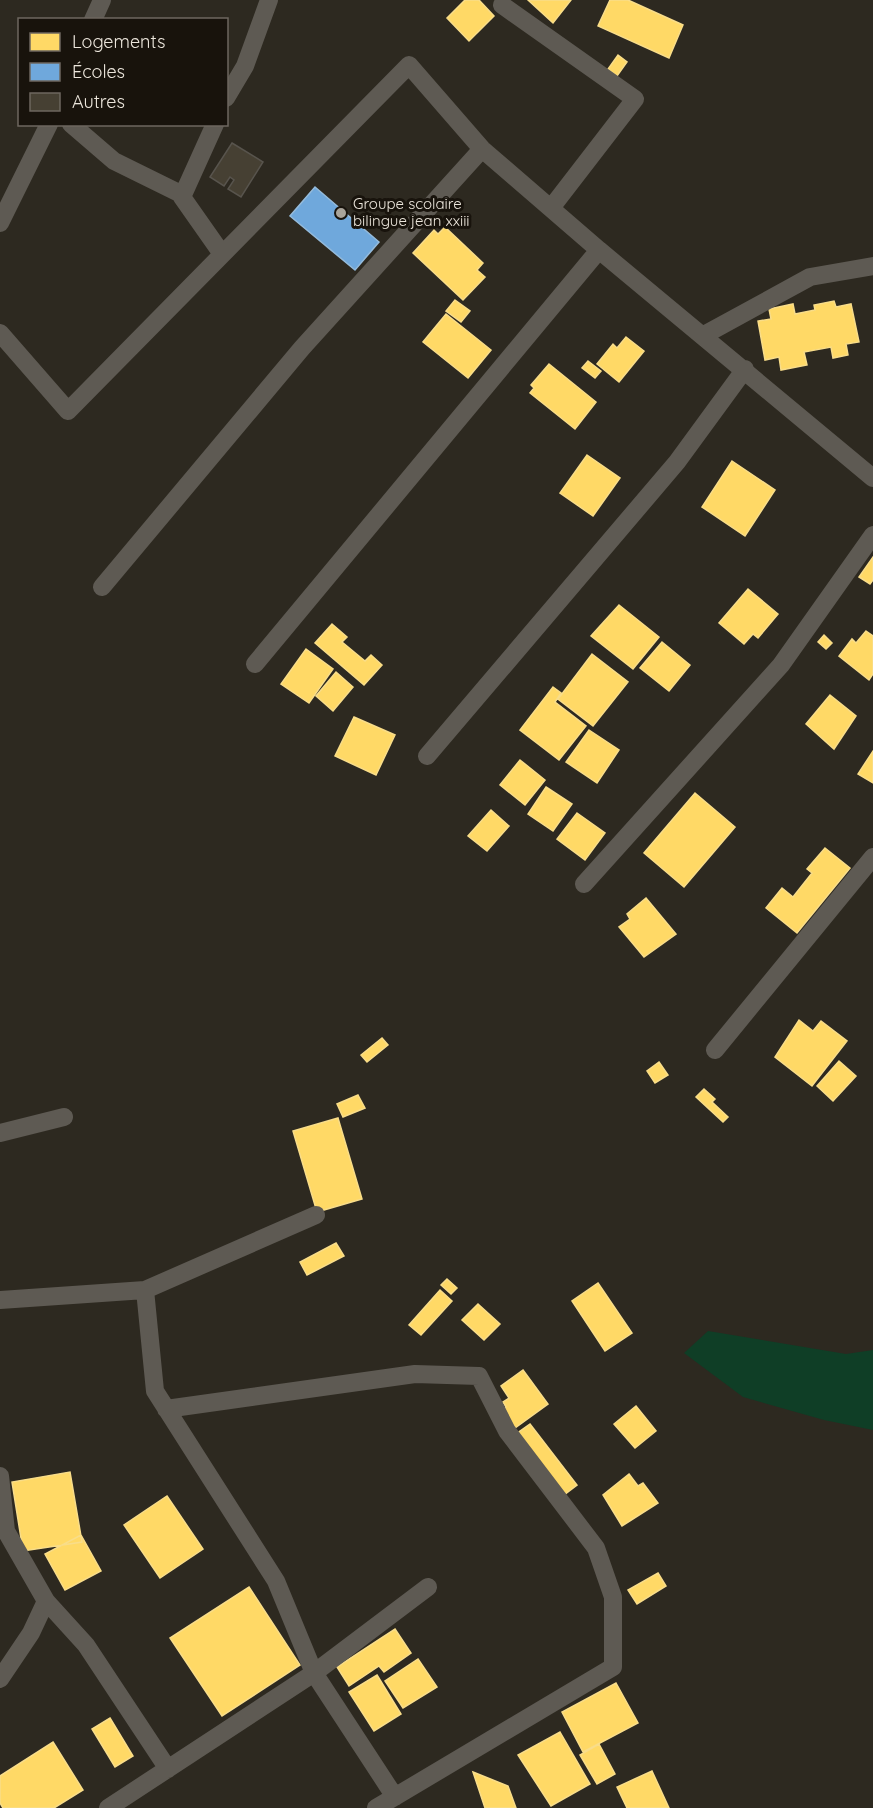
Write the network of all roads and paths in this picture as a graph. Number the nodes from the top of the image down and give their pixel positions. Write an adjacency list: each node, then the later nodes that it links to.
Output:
1 (102, 0): 4 (street)
2 (269, 0): 5 (street)
3 (502, 5): 11 (street)
4 (94, 18)
5 (228, 95)
6 (48, 126): 12 (street)
7 (73, 126): 10 (street)
8 (214, 126): 10 (street)
9 (483, 150): 11 (street); 14 (street); 21 (street)
10 (183, 195): 14 (street)
11 (551, 208): 13 (street)
12 (0, 223)
13 (599, 250): 17 (street); 22 (street)
14 (222, 254): 16 (street)
15 (873, 266): 17 (street)
16 (0, 333)
17 (704, 335): 18 (street)
18 (745, 369): 19 (street); 23 (street)
19 (873, 477)
20 (873, 535): 25 (street)
21 (102, 587)
22 (255, 664)
23 (428, 756)
24 (873, 856): 26 (street)
25 (585, 884)
26 (715, 1050)
27 (64, 1117): 28 (street)
28 (0, 1133)
29 (316, 1215): 30 (street)
30 (145, 1290): 31 (street); 32 (street)
31 (0, 1300)
32 (166, 1409): 36 (street); 39 (street)
33 (0, 1476): 35 (street)
34 (428, 1587): 36 (street)
35 (46, 1601): 37 (street); 38 (street)
36 (315, 1673): 38 (street); 39 (street)
37 (0, 1679)
38 (168, 1768): 40 (street)
39 (395, 1797): 41 (street)
40 (108, 1808)
41 (376, 1808)

